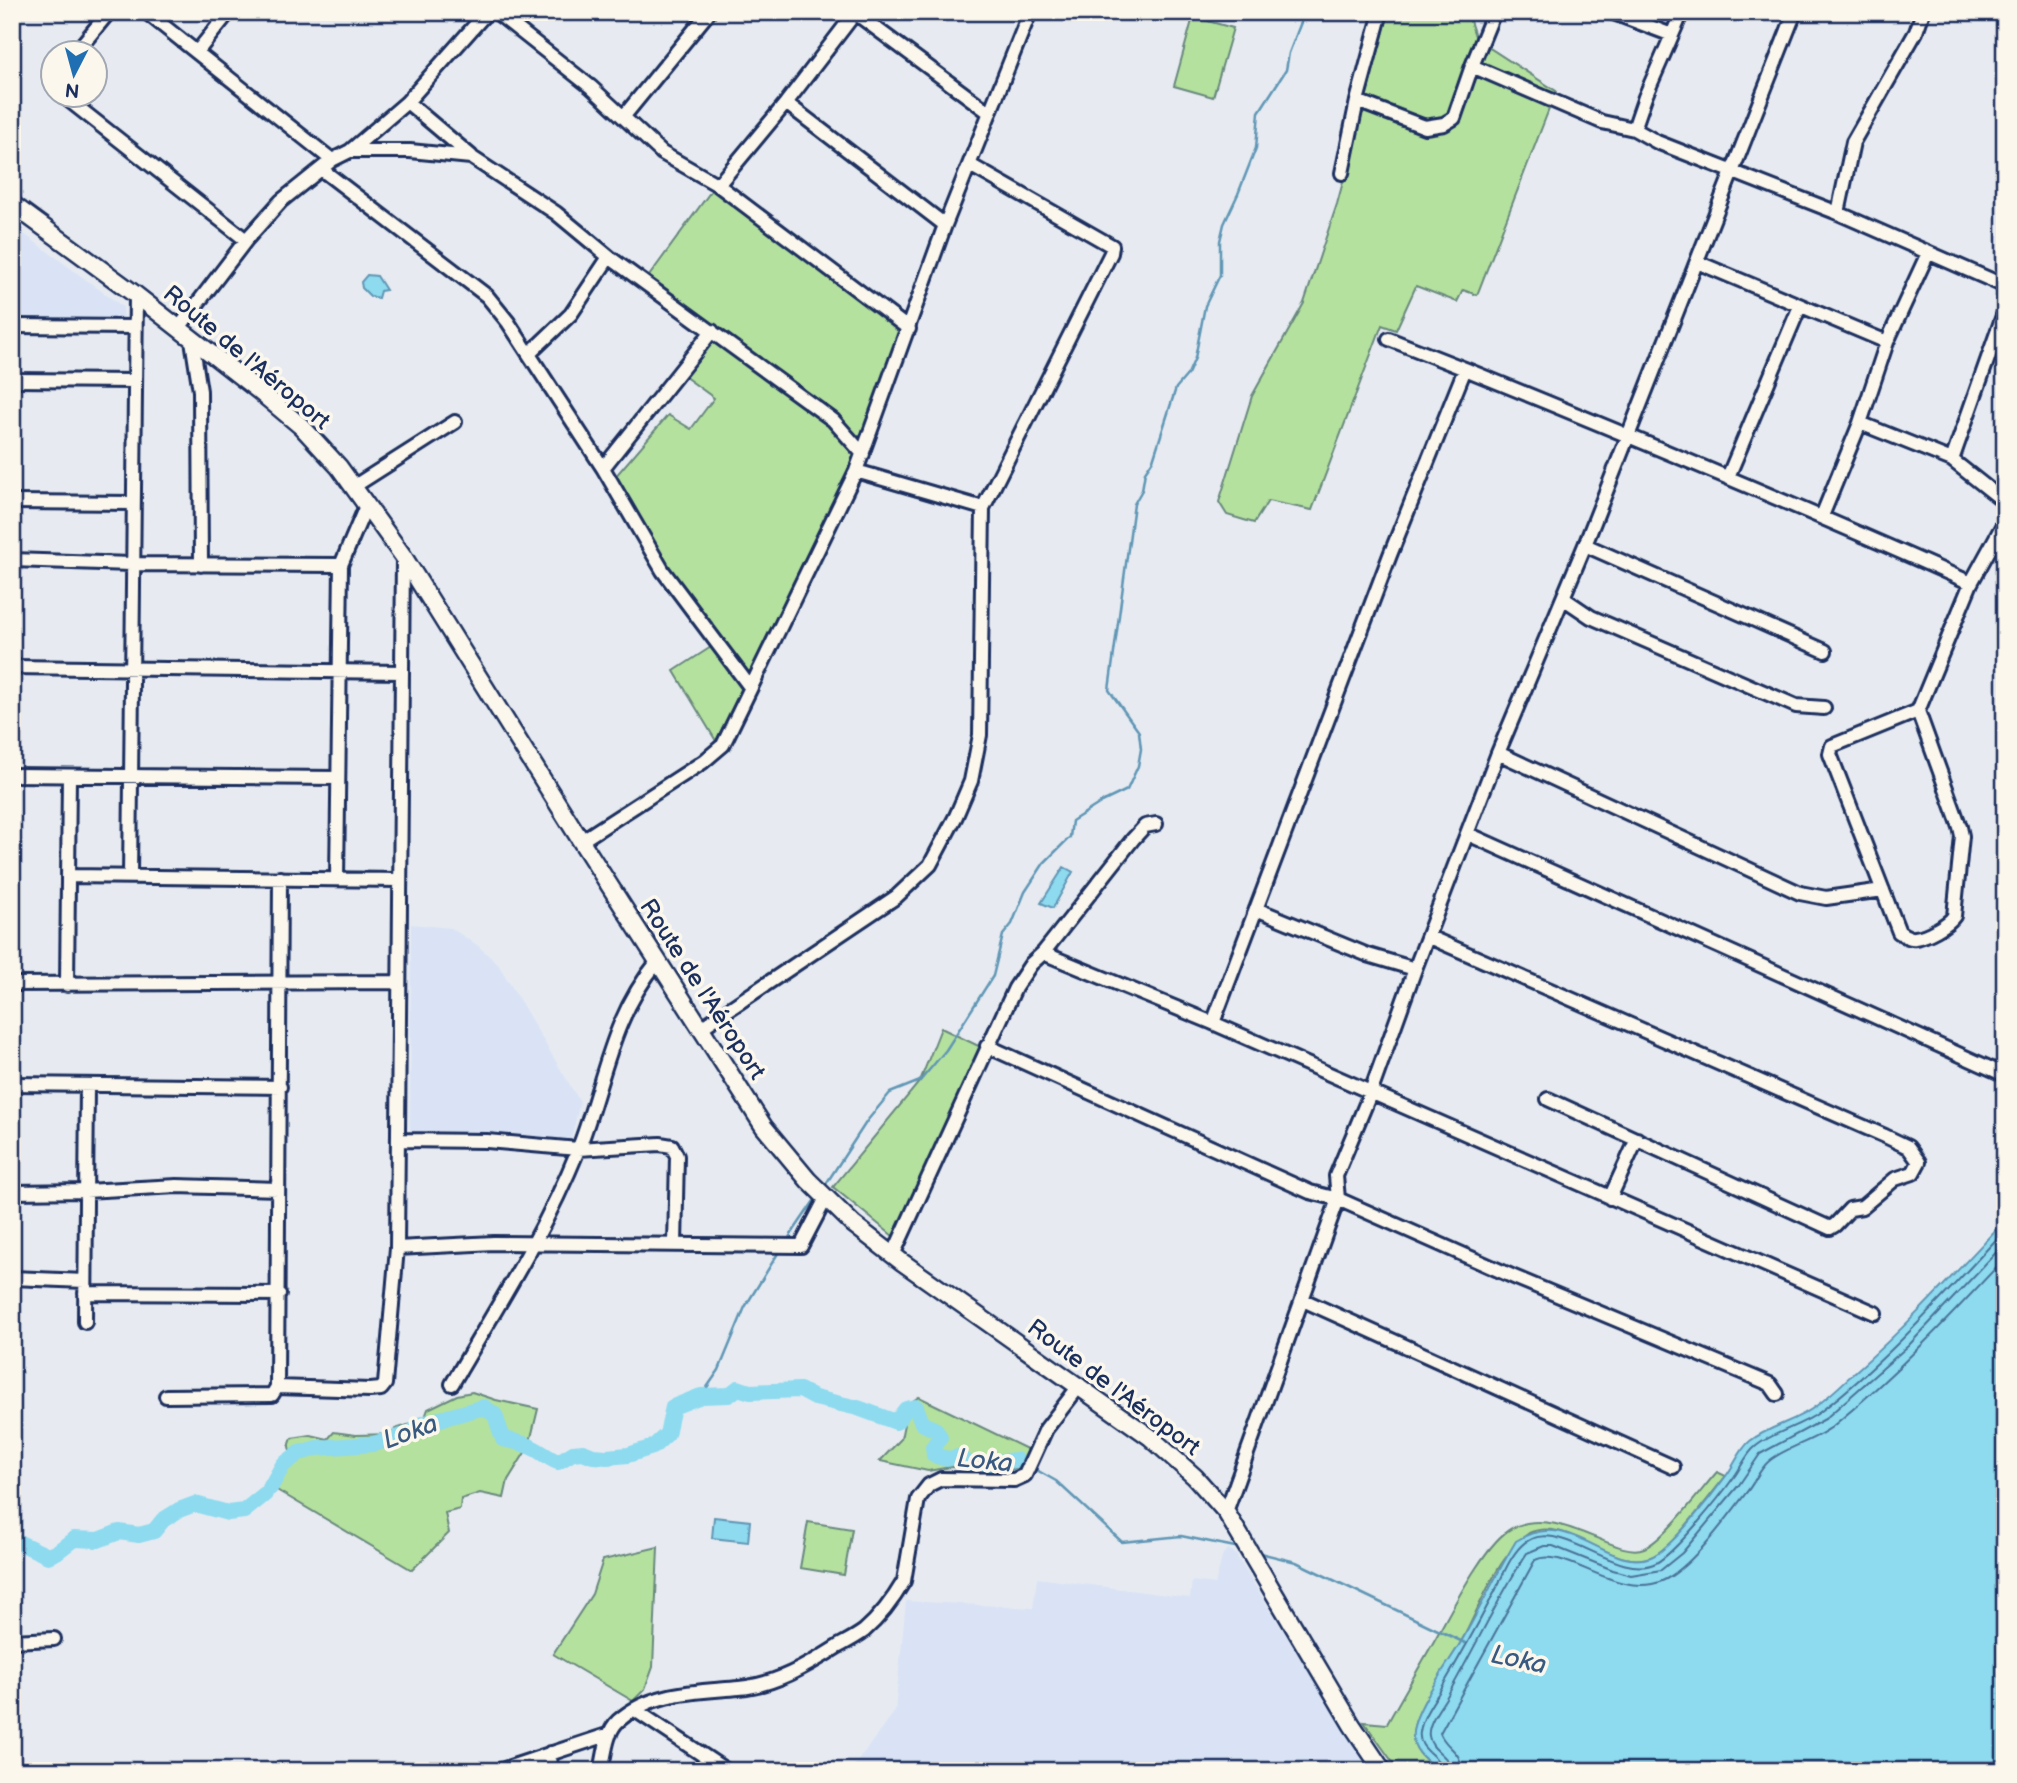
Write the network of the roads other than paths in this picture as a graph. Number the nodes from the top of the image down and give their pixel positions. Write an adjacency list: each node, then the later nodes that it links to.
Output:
1 (109, 12): 16 (street)
2 (146, 12): 17 (street)
3 (229, 12): 17 (street)
4 (487, 12): 20 (street)
5 (496, 12): 24 (street)
6 (709, 12): 24 (street)
7 (855, 12): 21 (street); 23 (street)
8 (1030, 12): 23 (street)
9 (1381, 12): 19 (street)
10 (1494, 12): 18 (street)
11 (1611, 12): 15 (street)
12 (1682, 12): 15 (street)
13 (1796, 12): 31 (street)
14 (1923, 12): 35 (street)
15 (1672, 35): 25 (street)
16 (88, 38)
17 (197, 52): 28 (street)
18 (1472, 66): 19 (street); 25 (street)
19 (1357, 101): 32 (street)
20 (407, 102): 26 (street); 27 (street)
21 (786, 103): 33 (street); 36 (street)
22 (79, 108): 37 (street)
23 (990, 113): 29 (street)
24 (624, 116): 33 (street)
25 (1634, 129): 31 (street)
26 (350, 152): 27 (street); 28 (street)
27 (471, 157): 39 (street)
28 (332, 160): 30 (street)
29 (970, 165): 36 (street); 70 (street)
30 (321, 169): 37 (street); 53 (street)
31 (1734, 171): 35 (street); 40 (street)
32 (1342, 173)
33 (718, 185): 48 (street)
34 (12, 204): 42 (main road, Route de l'Aéroport)
35 (1838, 213): 38 (street)
36 (945, 225): 48 (street)
37 (246, 240): 47 (street)
38 (1928, 253): 41 (street); 52 (street)
39 (609, 257): 49 (street); 53 (street)
40 (1697, 262): 43 (street); 59 (street)
41 (2005, 286)
42 (136, 295): 46 (street); 47 (main road, Route de l'Aéroport)
43 (1800, 306): 52 (street); 64 (street)
44 (2005, 310): 61 (street)
45 (12, 326): 46 (street)
46 (135, 327): 56 (street)
47 (178, 329): 51 (main road, Route de l'Aéroport)
48 (909, 329): 60 (street)
49 (712, 331): 60 (street); 62 (street)
50 (1389, 339): 54 (street)
51 (192, 340): 65 (main road, Route de l'Aéroport); 77 (street)
52 (1886, 342): 58 (street)
53 (529, 354): 62 (street)
54 (1465, 369): 59 (street); 103 (street)
55 (12, 380): 56 (street)
56 (135, 381): 68 (street)
57 (455, 422): 65 (street)
58 (1860, 423): 61 (street); 71 (street)
59 (1628, 435): 64 (street); 73 (street)
60 (863, 454): 63 (street)
61 (1952, 460): 66 (street)
62 (603, 468): 86 (street)
63 (856, 471): 70 (street); 86 (street)
64 (1728, 478): 71 (street)
65 (353, 487): 69 (main road, Route de l'Aéroport)
66 (2002, 495)
67 (12, 502): 68 (street)
68 (134, 503): 76 (street)
69 (366, 506): 74 (main road, Route de l'Aéroport); 78 (street)
70 (984, 508): 113 (street)
71 (1822, 516): 79 (street)
72 (2005, 521): 79 (street)
73 (1585, 545): 80 (street); 81 (street)
74 (403, 556): 85 (street); 96 (main road, Route de l'Aéroport)
75 (12, 559): 76 (street)
76 (131, 564): 77 (street); 83 (street)
77 (201, 565): 78 (street)
78 (341, 565): 84 (street)
79 (1971, 583): 88 (street)
80 (1563, 598): 87 (street); 89 (street)
81 (1825, 651)
82 (12, 667): 83 (street)
83 (132, 669): 84 (street); 92 (street)
84 (339, 671): 85 (street); 93 (street)
85 (402, 672): 101 (street)
86 (750, 687): 96 (street)
87 (1824, 708)
88 (1918, 711): 102 (street); 102 (street)
89 (1498, 753): 95 (street); 102 (street)
90 (12, 775): 91 (street)
91 (69, 776): 92 (street); 97 (street)
92 (131, 776): 93 (street); 98 (street)
93 (338, 778): 100 (street)
94 (1156, 824): 105 (street)
95 (1468, 834): 104 (street); 115 (street)
96 (580, 841): 106 (main road, Route de l'Aéroport)
97 (68, 876): 98 (street); 111 (street)
98 (130, 877): 99 (street)
99 (280, 878): 100 (street); 108 (street)
100 (337, 879): 101 (street)
101 (400, 880): 109 (street)
102 (1883, 890)
103 (1256, 909): 107 (street); 112 (street)
104 (1429, 937): 107 (street); 121 (street)
105 (1043, 953): 112 (street); 114 (street)
106 (658, 961): 113 (main road, Route de l'Aéroport); 123 (street)
107 (1415, 969): 119 (street)
108 (279, 982): 109 (street); 111 (street); 118 (street)
109 (399, 982): 122 (street)
110 (12, 984): 111 (street)
111 (67, 985)
112 (1213, 1023): 119 (street)
113 (701, 1028): 127 (main road, Route de l'Aéroport)
114 (988, 1046): 129 (street); 133 (street)
115 (2005, 1075)
116 (12, 1084): 117 (street)
117 (87, 1085): 118 (street); 125 (street)
118 (280, 1087): 124 (street)
119 (1370, 1094): 128 (street); 129 (street)
120 (1548, 1099): 121 (street)
121 (1637, 1139): 128 (street)
122 (398, 1140): 123 (street); 132 (street)
123 (578, 1149): 130 (street); 131 (street)
124 (278, 1189): 125 (street); 136 (street)
125 (85, 1191): 126 (street); 135 (street)
126 (12, 1192)
127 (827, 1198): 131 (street); 133 (main road, Route de l'Aéroport)
128 (1610, 1198): 138 (street)
129 (1338, 1199): 137 (street); 143 (street)
130 (533, 1244): 131 (street); 132 (street); 140 (street)
131 (675, 1244)
132 (397, 1248): 142 (street)
133 (893, 1255): 141 (main road, Route de l'Aéroport)
134 (12, 1278): 135 (street)
135 (85, 1287): 136 (street); 139 (street)
136 (279, 1294): 142 (street)
137 (1303, 1300): 145 (street); 146 (street)
138 (1875, 1313)
139 (85, 1322)
140 (452, 1384)
141 (1080, 1385): 146 (main road, Route de l'Aéroport); 149 (street)
142 (277, 1387): 144 (street)
143 (1777, 1394)
144 (166, 1396)
145 (1673, 1467)
146 (1226, 1512): 156 (main road, Route de l'Aéroport)
147 (54, 1639): 148 (street)
148 (12, 1641)
149 (635, 1710): 150 (street); 155 (street)
150 (610, 1734): 151 (street); 154 (street)
151 (550, 1753): 152 (street); 153 (street)
152 (498, 1771)
153 (551, 1771)
154 (601, 1771)
155 (727, 1771)
156 (1383, 1771)

